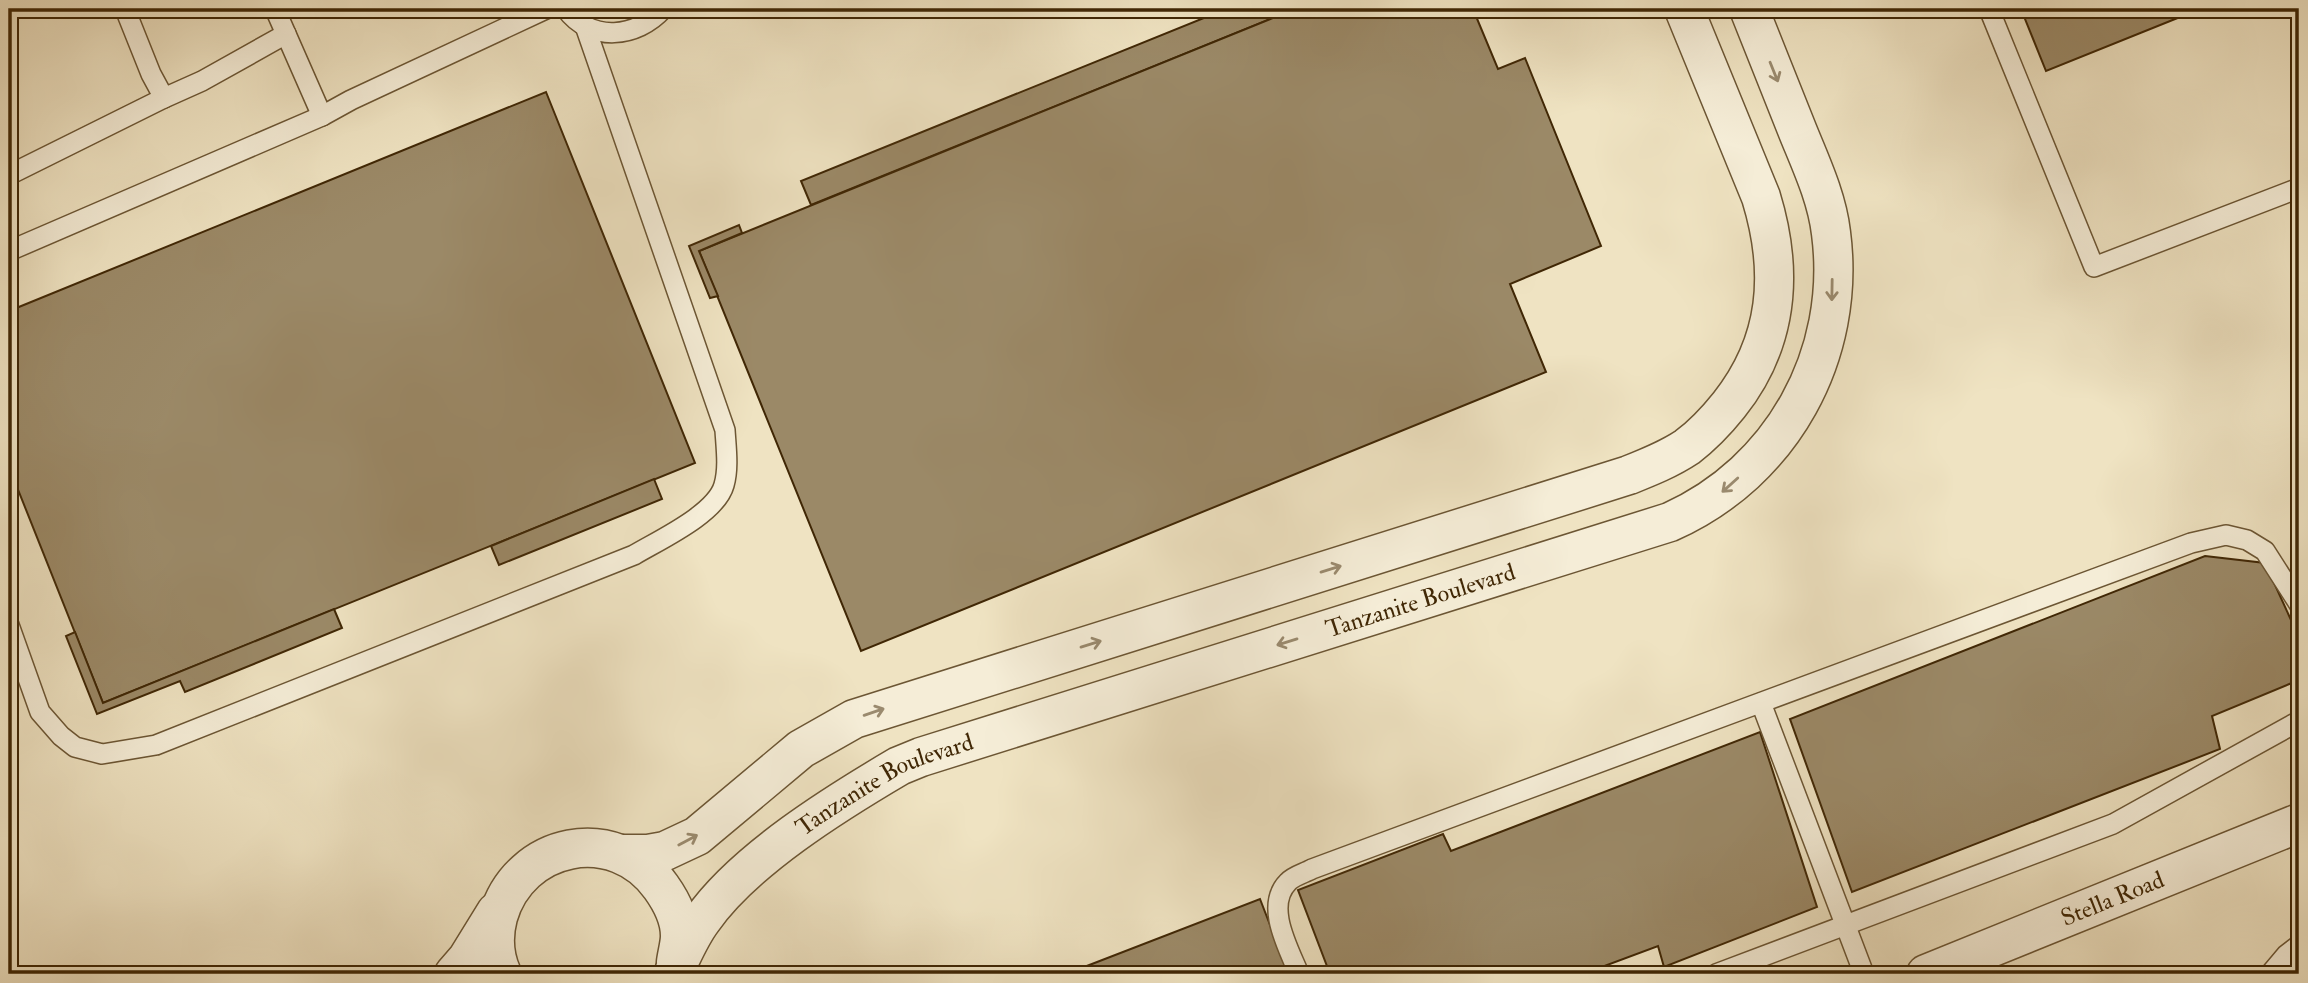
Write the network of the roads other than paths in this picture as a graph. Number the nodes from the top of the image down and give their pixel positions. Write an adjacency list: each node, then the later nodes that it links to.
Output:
1 (125, 9): 11 (lane)
2 (275, 9): 10 (lane)
3 (546, 9): 12 (lane)
4 (566, 9): 9 (lane)
5 (663, 9): 9 (lane)
6 (1685, 9): 21 (street, one-way to 6)
7 (1749, 9): 25 (street, Tanzanite Boulevard, one-way to 25)
8 (1989, 9): 14 (lane)
9 (585, 26): 17 (lane)
10 (286, 34): 11 (lane); 12 (lane)
11 (164, 98): 13 (lane)
12 (322, 116): 15 (lane)
13 (9, 175)
14 (2299, 188)
15 (9, 251)
16 (2299, 604): 18 (lane)
17 (9, 625)
18 (1762, 703): 23 (lane); 28 (lane)
19 (2299, 721): 23 (lane)
20 (2299, 823): 31 (street, Stella Road)
21 (623, 854): 22 (street); 25 (street)
22 (503, 899): 26 (street); 27 (street)
23 (1846, 926): 29 (lane); 30 (lane)
24 (2299, 945): 32 (lane)
25 (673, 973)
26 (454, 974)
27 (502, 974)
28 (1299, 974)
29 (1716, 974)
30 (1864, 974)
31 (1926, 974)
32 (2270, 974)

